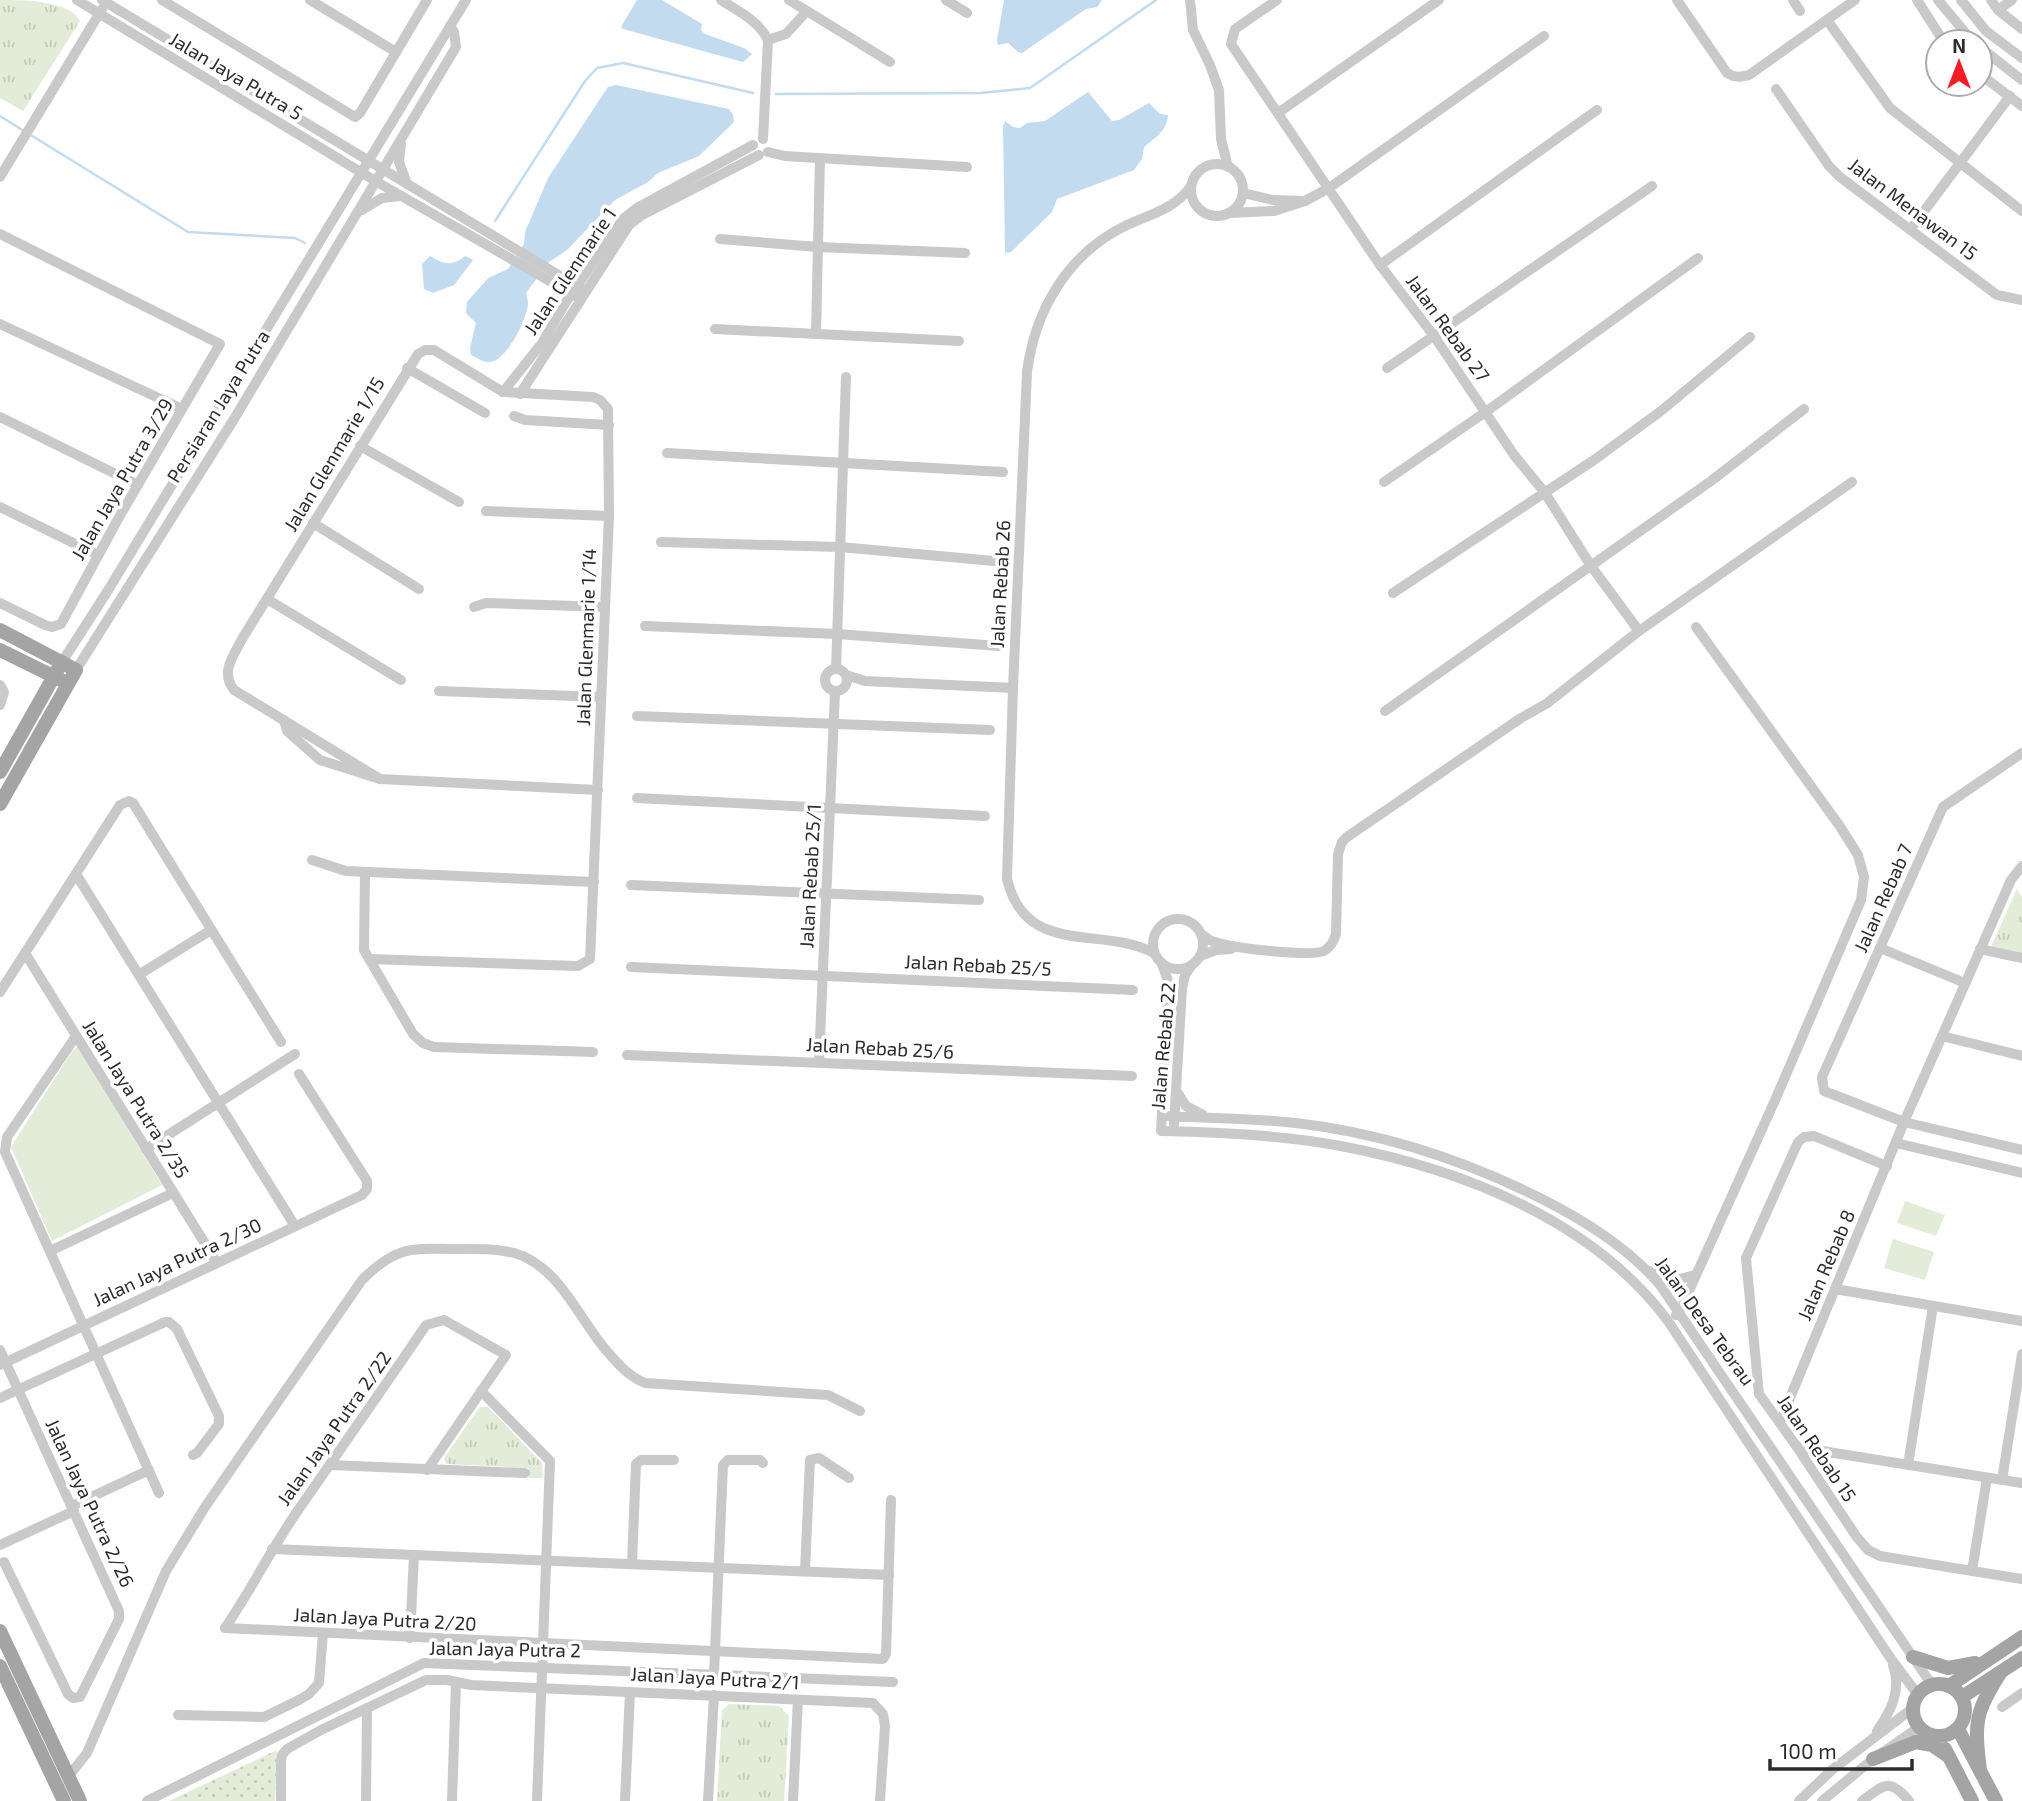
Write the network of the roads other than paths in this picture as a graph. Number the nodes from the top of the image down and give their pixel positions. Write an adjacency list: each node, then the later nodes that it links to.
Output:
1 (77, 0): 24 (street, Jalan Jaya Putra 5)
2 (162, 0): 33 (street)
3 (310, 0): 33 (street)
4 (427, 0): 33 (street)
5 (466, 0): 27 (street, Persiaran Jaya Putra)
6 (721, 0): 32 (street)
7 (789, 0): 22 (street)
8 (946, 0): 25 (street)
9 (1190, 0): 44 (street)
10 (1277, 0): 43 (street, Jalan Rebab 27)
11 (1439, 0): 43 (street)
12 (1677, 0): 26 (street)
13 (1793, 0): 23 (street)
14 (1855, 0): 26 (street)
15 (1917, 0): 28 (street)
16 (1938, 0): 29 (street)
17 (1961, 0): 35 (street)
18 (1991, 0): 21 (street)
19 (2012, 0): 21 (street)
20 (104, 1): 24 (street); 48 (street, Jalan Jaya Putra 5)
21 (1998, 10): 30 (street)
22 (807, 11): 32 (street); 36 (street)
23 (1800, 11)
24 (99, 13): 54 (street, Jalan Jaya Putra 5); 55 (street)
25 (967, 13)
26 (1827, 20): 49 (street)
27 (450, 26): 45 (street, Persiaran Jaya Putra); 48 (street, Persiaran Jaya Putra)
28 (1935, 28)
29 (1961, 28)
30 (2022, 29)
31 (1544, 36): 60 (street)
32 (768, 40): 46 (street)
33 (396, 52)
34 (1994, 58): 37 (street)
35 (2022, 58)
36 (890, 62)
37 (2022, 80)
38 (1994, 84): 40 (street)
39 (1776, 89): 69 (street, Jalan Menawan 15)
40 (2010, 96): 41 (street); 49 (street)
41 (2022, 106)
42 (1597, 110): 76 (street)
43 (1278, 113): 60 (street, Jalan Rebab 27)
44 (1220, 130): 51 (street); 52 (street)
45 (402, 138): 53 (street, Persiaran Jaya Putra); 57 (street)
46 (761, 148): 47 (street); 77 (street, Jalan Glenmarie 1)
47 (820, 158): 50 (street); 72 (street)
48 (369, 162): 53 (street, Jalan Jaya Putra 5); 54 (street, Persiaran Jaya Putra)
49 (1961, 164): 66 (street); 69 (street)
50 (967, 167)
51 (1205, 167): 52 (street); 58 (street)
52 (1228, 167): 61 (street)
53 (383, 170): 56 (street, Persiaran Jaya Putra); 57 (street, Jalan Jaya Putra 5)
54 (362, 173): 56 (street, Jalan Jaya Putra 5); 131 (street, Persiaran Jaya Putra)
55 (0, 177)
56 (377, 182): 62 (street, Jalan Jaya Putra 5); 65 (street, Persiaran Jaya Putra)
57 (407, 184): 73 (street, Jalan Jaya Putra 5)
58 (1191, 187): 64 (street); 68 (street)
59 (1652, 187): 82 (street)
60 (1329, 188): 63 (street); 76 (street, Jalan Rebab 27)
61 (1243, 193): 63 (street); 67 (street)
62 (401, 195): 65 (street); 73 (street, Jalan Jaya Putra 5)
63 (1305, 201): 67 (street)
64 (1198, 209): 67 (street); 68 (street)
65 (359, 211): 132 (street, Persiaran Jaya Putra)
66 (2022, 211)
67 (1229, 214)
68 (1154, 215): 138 (street, Jalan Rebab 26)
69 (1910, 230): 78 (street, Jalan Menawan 15)
70 (0, 234): 93 (street, Jalan Jaya Putra 3/29)
71 (720, 239): 72 (street)
72 (818, 247): 74 (street); 81 (street)
73 (510, 252): 77 (street)
74 (965, 253)
75 (1698, 258): 95 (street)
76 (1380, 265): 82 (street, Jalan Rebab 27)
77 (579, 292): 85 (street, Jalan Glenmarie 1)
78 (2022, 300)
79 (0, 324): 93 (street)
80 (715, 328): 81 (street)
81 (816, 334): 84 (street)
82 (1434, 336): 87 (street); 95 (street, Jalan Rebab 27)
83 (1750, 337): 107 (street)
84 (960, 341)
85 (547, 346): 88 (street, Jalan Glenmarie 1); 90 (street, Jalan Glenmarie 1)
86 (407, 368): 90 (street, Jalan Glenmarie 1/15); 96 (street); 100 (street, Jalan Glenmarie 1/15)
87 (1387, 368)
88 (537, 370): 91 (street, Jalan Glenmarie 1); 92 (street)
89 (846, 377): 102 (street, Jalan Rebab 25/1)
90 (503, 392): 91 (street, Jalan Glenmarie 1/15)
91 (520, 394): 92 (street)
92 (542, 395): 99 (street)
93 (182, 409): 106 (street, Jalan Jaya Putra 3/29)
94 (1804, 409): 117 (street)
95 (1487, 411): 104 (street); 107 (street, Jalan Rebab 27)
96 (485, 413)
97 (514, 416): 99 (street)
98 (0, 417): 106 (street)
99 (609, 425): 111 (street, Jalan Glenmarie 1/14)
100 (360, 446): 108 (street); 112 (street, Jalan Glenmarie 1/15)
101 (667, 453): 102 (street)
102 (843, 461): 103 (street); 114 (street, Jalan Rebab 25/1)
103 (1003, 472)
104 (1384, 482)
105 (1852, 482): 127 (street)
106 (138, 485): 115 (street, Jalan Jaya Putra 3/29)
107 (1545, 494): 117 (street, Jalan Rebab 27); 119 (street)
108 (459, 502)
109 (0, 507): 115 (street)
110 (486, 511): 111 (street)
111 (609, 516): 123 (street, Jalan Glenmarie 1/14)
112 (313, 523): 118 (street); 120 (street, Jalan Glenmarie 1/15)
113 (661, 542): 114 (street)
114 (840, 547): 116 (street); 128 (street, Jalan Rebab 25/1)
115 (98, 555): 121 (street, Jalan Jaya Putra 3/29)
116 (1005, 562)
117 (1591, 566): 127 (street, Jalan Rebab 27); 142 (street)
118 (419, 589)
119 (1393, 593)
120 (267, 599): 134 (street); 148 (street, Jalan Glenmarie 1/15)
121 (0, 603)
122 (474, 607): 123 (street)
123 (605, 607): 140 (street, Jalan Glenmarie 1/14)
124 (645, 626): 128 (street)
125 (1696, 627): 208 (street)
126 (0, 630): 131 (main road)
127 (1639, 631): 165 (street)
128 (837, 634): 129 (street); 135 (street, Jalan Rebab 25/1)
129 (999, 646)
130 (0, 650): 133 (main road)
131 (62, 662): 132 (main road); 133 (main road, Persiaran Jaya Putra)
132 (76, 670): 136 (main road, Persiaran Jaya Putra)
133 (54, 677): 136 (main road); 147 (main road, Persiaran Jaya Putra)
134 (401, 680)
135 (841, 681): 138 (street); 144 (street, Jalan Rebab 25/1)
136 (68, 684): 150 (main road, Persiaran Jaya Putra)
137 (0, 685): 141 (street)
138 (1013, 688): 164 (street, Jalan Rebab 26)
139 (439, 691): 140 (street)
140 (601, 696): 148 (street, Jalan Glenmarie 1/14)
141 (0, 705)
142 (1385, 711)
143 (637, 716): 144 (street)
144 (835, 723): 145 (street); 151 (street, Jalan Rebab 25/1)
145 (990, 730)
146 (2022, 753): 166 (street, Jalan Rebab 7)
147 (0, 772)
148 (598, 790): 157 (street, Jalan Glenmarie 1/14)
149 (637, 798): 151 (street)
150 (0, 804)
151 (832, 808): 152 (street); 159 (street, Jalan Rebab 25/1)
152 (985, 816)
153 (312, 860): 154 (street)
154 (365, 872): 157 (street); 171 (street)
155 (2020, 872): 167 (street, Jalan Rebab 8)
156 (76, 874): 161 (street); 168 (street); 176 (street)
157 (594, 882): 171 (street, Jalan Glenmarie 1/14)
158 (631, 885): 159 (street)
159 (827, 894): 160 (street); 175 (street, Jalan Rebab 25/1)
160 (979, 900)
161 (211, 930): 176 (street); 182 (street)
162 (1155, 932): 163 (street); 164 (street, Jalan Rebab 26); 169 (street)
163 (1201, 934): 165 (street); 172 (street)
164 (1112, 940): 169 (street, Jalan Rebab 26)
165 (1247, 948): 172 (street)
166 (1880, 948): 177 (street); 195 (street, Jalan Rebab 7)
167 (1980, 949): 170 (street); 177 (street, Jalan Rebab 8)
168 (25, 953): 179 (street); 180 (street, Jalan Jaya Putra 2/35)
169 (1154, 953): 173 (street)
170 (2022, 958)
171 (369, 959): 183 (street)
172 (1196, 960): 173 (street); 190 (street, Jalan Rebab 22)
173 (1162, 964): 192 (street, Jalan Rebab 22)
174 (631, 967): 175 (street, Jalan Rebab 25/5)
175 (821, 976): 178 (street, Jalan Rebab 25/5); 187 (street, Jalan Rebab 25/1)
176 (141, 977): 191 (street)
177 (1965, 983): 181 (street, Jalan Rebab 8)
178 (1133, 990)
179 (0, 992)
180 (76, 1036): 199 (street, Jalan Jaya Putra 2/35); 205 (street)
181 (1942, 1036): 186 (street); 195 (street, Jalan Rebab 8)
182 (281, 1042)
183 (593, 1052)
184 (295, 1054): 191 (street)
185 (627, 1055): 187 (street, Jalan Rebab 25/6)
186 (2022, 1056)
187 (818, 1062): 189 (street, Jalan Rebab 25/6)
188 (299, 1074): 204 (street, Jalan Jaya Putra 2/30)
189 (1132, 1076)
190 (1176, 1089): 193 (street, Jalan Rebab 22); 194 (street)
191 (218, 1104): 199 (street); 204 (street)
192 (1162, 1116): 193 (street, Jalan Desa Tebrau); 196 (street, Jalan Rebab 22)
193 (1175, 1117): 194 (street, Jalan Desa Tebrau); 197 (street, Jalan Rebab 22)
194 (1212, 1119): 207 (street, Jalan Desa Tebrau)
195 (1904, 1122): 198 (street, Jalan Rebab 8); 200 (street)
196 (1161, 1131): 197 (street, Jalan Desa Tebrau)
197 (1174, 1131): 212 (street, Jalan Desa Tebrau)
198 (1896, 1143): 201 (street, Jalan Rebab 8); 202 (street)
199 (146, 1149): 203 (street, Jalan Jaya Putra 2/35)
200 (2022, 1150)
201 (1887, 1166): 209 (street, Jalan Rebab 8); 223 (street, Jalan Rebab 15)
202 (2022, 1173)
203 (173, 1193): 205 (street); 206 (street, Jalan Jaya Putra 2/35)
204 (295, 1226): 206 (street, Jalan Jaya Putra 2/30)
205 (50, 1251): 214 (street)
206 (217, 1263): 214 (street, Jalan Jaya Putra 2/30)
207 (1648, 1270): 208 (street); 211 (street, Jalan Desa Tebrau)
208 (1695, 1275): 211 (street)
209 (1835, 1289): 210 (street); 223 (street, Jalan Rebab 8)
210 (1933, 1306): 213 (street); 229 (street)
211 (1679, 1313): 212 (street); 260 (street, Jalan Desa Tebrau)
212 (1668, 1321): 258 (street, Jalan Desa Tebrau)
213 (2022, 1321)
214 (83, 1325): 216 (street); 218 (street, Jalan Jaya Putra 2/30)
215 (0, 1350): 218 (street, Jalan Jaya Putra 2/26)
216 (96, 1354): 219 (street); 225 (street); 230 (street)
217 (2022, 1354): 235 (street)
218 (3, 1363): 219 (street, Jalan Jaya Putra 2/26)
219 (18, 1390): 221 (street); 239 (street, Jalan Jaya Putra 2/26)
220 (481, 1391): 228 (street, Jalan Jaya Putra 2/22); 231 (street); 243 (street)
221 (0, 1398)
222 (860, 1412): 287 (street)
223 (1780, 1422): 224 (street, Jalan Rebab 15)
224 (1797, 1447): 229 (street); 248 (street, Jalan Rebab 15)
225 (192, 1455)
226 (674, 1461): 245 (street)
227 (763, 1463): 246 (street)
228 (331, 1465): 231 (street); 241 (street, Jalan Jaya Putra 2/22)
229 (1908, 1465): 234 (street)
230 (149, 1470): 237 (street); 239 (street)
231 (427, 1470): 232 (street)
232 (526, 1473)
233 (849, 1478): 247 (street)
234 (1987, 1478): 235 (street); 248 (street)
235 (2002, 1480): 236 (street)
236 (2022, 1483)
237 (159, 1493)
238 (891, 1500): 249 (street)
239 (73, 1509): 240 (street); 244 (street, Jalan Jaya Putra 2/26)
240 (0, 1545)
241 (272, 1549): 242 (street); 251 (street, Jalan Jaya Putra 2/22)
242 (414, 1555): 243 (street); 254 (street)
243 (547, 1560): 245 (street); 256 (street)
244 (4, 1562)
245 (632, 1564): 246 (street)
246 (719, 1567): 247 (street); 257 (street)
247 (805, 1571): 249 (street)
248 (1972, 1571): 250 (street, Jalan Rebab 15)
249 (889, 1575): 257 (street, Jalan Jaya Putra 2/20)
250 (2022, 1579)
251 (225, 1628): 253 (street, Jalan Jaya Putra 2/20)
252 (0, 1631): 287 (main road)
253 (323, 1633): 254 (street, Jalan Jaya Putra 2/20); 279 (street)
254 (410, 1637): 256 (street, Jalan Jaya Putra 2/20)
255 (2022, 1637): 259 (main road)
256 (543, 1644): 257 (street, Jalan Jaya Putra 2/20); 263 (street)
257 (715, 1652): 265 (street)
258 (1889, 1656): 276 (street, Jalan Desa Tebrau); 283 (street)
259 (1994, 1656): 260 (main road); 269 (main road)
260 (1913, 1657): 268 (street, Jalan Desa Tebrau)
261 (2022, 1658): 264 (main road)
262 (0, 1666): 288 (main road)
263 (542, 1667): 265 (street, Jalan Jaya Putra 2); 270 (street); 290 (street, Jalan Jaya Putra 2)
264 (2001, 1672): 274 (main road); 286 (main road)
265 (714, 1674): 267 (street, Jalan Jaya Putra 2)
266 (456, 1682): 270 (street, Jalan Jaya Putra 2/1); 278 (street, Jalan Jaya Putra 2/1); 293 (street)
267 (893, 1682)
268 (1932, 1685): 269 (main road); 276 (main road)
269 (1949, 1686): 274 (main road)
270 (541, 1688): 271 (street, Jalan Jaya Putra 2/1); 294 (street)
271 (630, 1692): 273 (street, Jalan Jaya Putra 2/1); 295 (street)
272 (2022, 1693): 277 (street)
273 (714, 1695): 275 (street, Jalan Jaya Putra 2/1); 296 (street)
274 (1962, 1697): 281 (main road)
275 (798, 1700): 297 (street); 298 (street, Jalan Jaya Putra 2/1)
276 (1916, 1702): 280 (main road); 283 (street)
277 (2002, 1707)
278 (368, 1708): 291 (street, Jalan Jaya Putra 2/1); 292 (street)
279 (178, 1715)
280 (1919, 1727): 282 (main road); 285 (street)
281 (1958, 1729): 282 (main road); 286 (main road)
282 (1941, 1737): 284 (main road)
283 (1869, 1742): 299 (street)
284 (1948, 1756): 285 (main road); 303 (main road)
285 (1873, 1759): 300 (street)
286 (1980, 1770): 304 (main road)
287 (68, 1777): 289 (main road)
288 (64, 1801)
289 (80, 1801)
290 (147, 1801)
291 (281, 1801)
292 (366, 1801)
293 (452, 1801)
294 (537, 1801)
295 (625, 1801)
296 (708, 1801)
297 (793, 1801)
298 (880, 1801)
299 (1799, 1801)
300 (1822, 1801)
301 (1862, 1801): 302 (street)
302 (1909, 1801)
303 (1972, 1801)
304 (1996, 1801)

